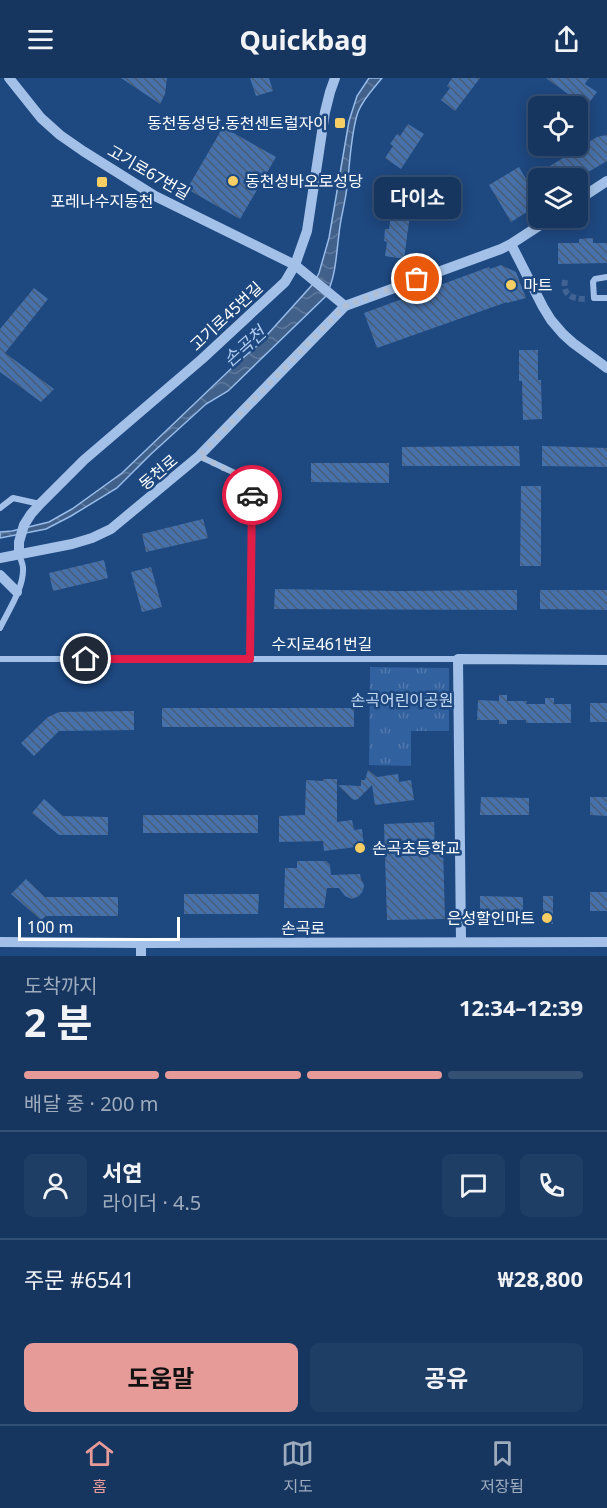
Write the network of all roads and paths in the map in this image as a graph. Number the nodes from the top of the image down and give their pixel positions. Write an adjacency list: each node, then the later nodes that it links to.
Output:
1 (9, 78): 7 (street, 고기로67번길)
2 (336, 78): 7 (street, 고기로45번길)
3 (607, 181): 4 (street)
4 (588, 193)
5 (536, 228): 6 (street, 동천로)
6 (512, 244): 10 (street, 동천로); 11 (street)
7 (295, 265): 10 (street, 고기로67번길); 13 (street, 고기로45번길)
8 (607, 277): 9 (street)
9 (607, 298)
10 (341, 302): 12 (street, 동천로)
11 (607, 368)
12 (199, 456): 15 (street, 동천로); 21 (street)
13 (40, 504): 14 (street); 15 (street, 고기로45번길)
14 (0, 508)
15 (19, 554): 16 (street, 동천로); 18 (street)
16 (0, 558)
17 (0, 575): 18 (street)
18 (17, 592): 19 (street)
19 (0, 628)
20 (0, 659): 21 (street, 수지로461번길)
21 (250, 659): 22 (street, 수지로461번길)
22 (459, 659): 23 (street, 수지로461번길); 25 (street)
23 (607, 660)
24 (0, 942): 27 (street, 손곡로)
25 (460, 942): 26 (street, 손곡로); 27 (street, 손곡로)
26 (607, 942)
27 (141, 943): 28 (street)
28 (141, 956)

